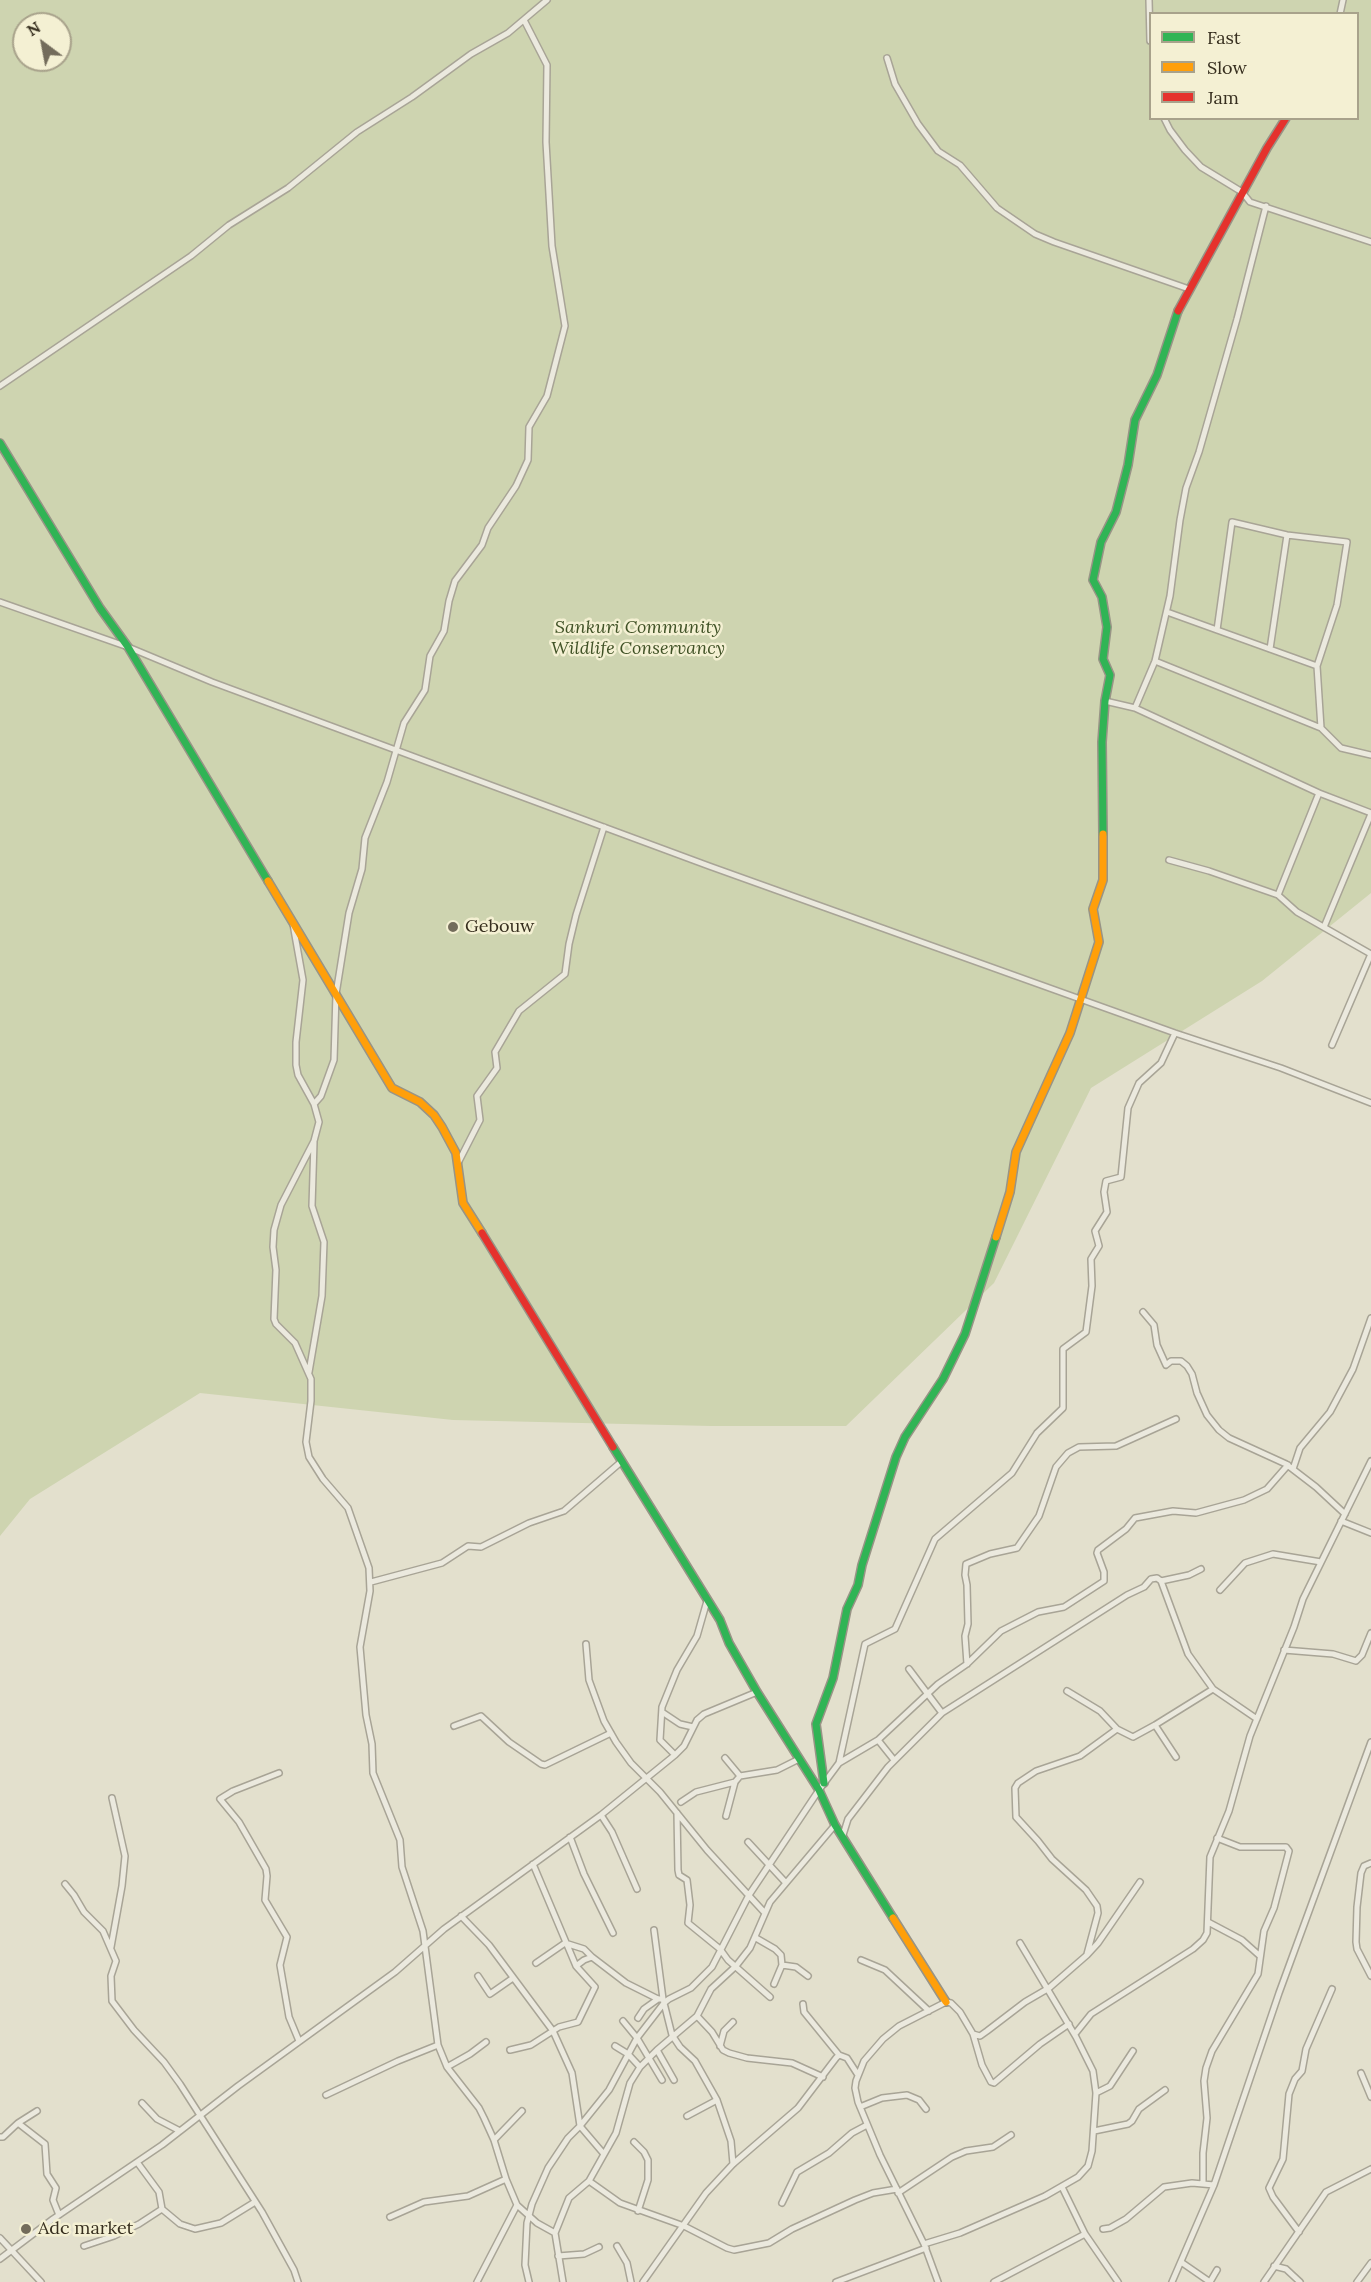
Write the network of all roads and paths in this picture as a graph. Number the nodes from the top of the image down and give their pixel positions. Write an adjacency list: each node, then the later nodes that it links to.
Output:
1 (547, 0): 2 (street)
2 (524, 20): 10 (street); 23 (street)
3 (887, 58): 9 (street)
4 (1165, 120): 6 (street)
5 (1285, 120): 6 (street)
6 (1242, 192): 7 (street); 9 (street)
7 (1266, 206): 8 (street); 14 (street)
8 (1371, 242)
9 (1188, 289): 20 (street)
10 (0, 386)
11 (0, 443): 16 (street)
12 (1287, 535): 15 (street); 17 (street); 19 (street)
13 (0, 602): 16 (street)
14 (1167, 612): 15 (street); 18 (street)
15 (1217, 630): 17 (street)
16 (128, 647): 23 (street); 30 (street)
17 (1270, 649): 19 (street)
18 (1155, 661): 21 (street); 22 (street)
19 (1317, 666): 22 (street)
20 (1105, 701): 21 (street); 34 (street)
21 (1135, 708): 25 (street)
22 (1321, 728): 24 (street)
23 (396, 750): 27 (street); 33 (street)
24 (1371, 755)
25 (1319, 793): 26 (street); 29 (street)
26 (1371, 813): 31 (street)
27 (604, 827): 34 (street); 40 (street)
28 (1169, 860): 29 (street)
29 (1278, 895): 31 (street)
30 (292, 921): 33 (street); 38 (street)
31 (1324, 927): 32 (street)
32 (1371, 954): 36 (street)
33 (336, 994): 38 (street); 40 (street)
34 (1079, 999): 35 (street); 86 (street)
35 (1175, 1033): 37 (street); 81 (street)
36 (1332, 1045)
37 (1371, 1103)
38 (314, 1104): 39 (street)
39 (314, 1141): 43 (street); 43 (street)
40 (458, 1163): 46 (street)
41 (1143, 1312): 47 (street)
42 (1371, 1318): 47 (street)
43 (309, 1374): 54 (street)
44 (1176, 1419): 60 (street)
45 (1371, 1461): 48 (street)
46 (621, 1462): 54 (street); 56 (street)
47 (1290, 1467): 48 (street); 60 (street)
48 (1345, 1514): 49 (street)
49 (1341, 1521): 50 (street); 51 (street)
50 (1371, 1533)
51 (1321, 1562): 55 (street); 59 (street)
52 (1201, 1569): 53 (street)
53 (1161, 1581): 62 (street); 67 (street)
54 (371, 1582): 113 (street)
55 (1220, 1590)
56 (707, 1601): 64 (street); 66 (street)
57 (1371, 1633): 59 (street)
58 (586, 1644): 73 (street)
59 (1284, 1650): 68 (street)
60 (967, 1664): 65 (street)
61 (909, 1669): 65 (street)
62 (1213, 1689): 68 (street); 69 (street)
63 (1067, 1691): 72 (street)
64 (757, 1692): 71 (street); 79 (street)
65 (928, 1693): 67 (street); 74 (street)
66 (662, 1712): 71 (street); 76 (street)
67 (942, 1713): 80 (street)
68 (1257, 1719): 95 (street)
69 (1155, 1725): 72 (street); 77 (street)
70 (454, 1726): 73 (street)
71 (693, 1727): 76 (street)
72 (1117, 1729): 116 (street)
73 (611, 1733): 84 (street)
74 (878, 1740): 80 (street); 81 (street)
75 (1371, 1742): 192 (street)
76 (675, 1755): 84 (street)
77 (1176, 1757)
78 (725, 1758): 83 (street)
79 (799, 1759): 83 (street); 86 (street)
80 (894, 1760): 93 (street)
81 (839, 1763): 86 (street)
82 (279, 1773): 146 (street)
83 (740, 1776): 85 (street)
84 (647, 1779): 89 (street); 90 (street)
85 (735, 1782): 88 (street); 91 (street)
86 (821, 1786): 92 (street); 99 (street)
87 (112, 1798): 114 (street)
88 (681, 1802)
89 (677, 1813): 104 (street); 115 (street)
90 (601, 1815): 94 (street); 103 (street)
91 (726, 1816)
92 (835, 1825): 93 (street); 101 (street)
93 (843, 1834): 133 (street)
94 (570, 1837): 98 (street); 109 (street)
95 (1217, 1838): 107 (street); 117 (street)
96 (748, 1842): 99 (street)
97 (1371, 1863): 126 (street)
98 (533, 1864): 106 (street); 111 (street)
99 (769, 1866): 101 (street); 104 (street)
100 (1140, 1882): 116 (street)
101 (786, 1883): 105 (street)
102 (65, 1884): 114 (street)
103 (637, 1889)
104 (749, 1895): 105 (street); 115 (street)
105 (764, 1912): 110 (street)
106 (461, 1916): 113 (street); 127 (street)
107 (1208, 1922): 117 (street); 143 (street)
108 (654, 1930): 132 (street)
109 (613, 1933)
110 (756, 1938): 121 (street); 123 (street)
111 (565, 1943): 118 (street); 120 (street); 122 (street)
112 (1020, 1943): 129 (street)
113 (424, 1945): 146 (street); 148 (street)
114 (111, 1948): 174 (street)
115 (720, 1949): 123 (street); 132 (street)
116 (1087, 1955): 129 (street)
117 (1260, 1956): 191 (street)
118 (592, 1957): 122 (street); 132 (street)
119 (861, 1960): 135 (street)
120 (536, 1963)
121 (782, 1965): 125 (street); 128 (street)
122 (576, 1966): 141 (street)
123 (736, 1966): 131 (street); 136 (street)
124 (478, 1976): 127 (street)
125 (808, 1976)
126 (1371, 1976)
127 (513, 1978): 141 (street)
128 (774, 1984)
129 (1048, 1988): 140 (street); 142 (street)
130 (1332, 1989): 205 (street)
131 (770, 1997)
132 (662, 2000): 137 (street); 144 (street); 145 (street)
133 (946, 2002): 135 (street); 142 (street)
134 (803, 2004): 155 (street)
135 (929, 2011): 160 (street)
136 (697, 2016): 144 (street); 150 (street)
137 (638, 2018)
138 (623, 2021): 145 (street)
139 (733, 2022): 150 (street)
140 (1069, 2024): 142 (street); 143 (street)
141 (554, 2031): 151 (street); 178 (street)
142 (973, 2034)
143 (1075, 2034): 165 (street)
144 (672, 2035): 152 (street); 168 (street)
145 (637, 2038): 154 (street); 156 (street)
146 (299, 2042): 174 (street)
147 (486, 2042): 157 (street)
148 (438, 2045): 157 (street); 166 (street)
149 (615, 2046): 154 (street)
150 (720, 2046): 161 (street)
151 (510, 2050)
152 (657, 2050): 156 (street); 163 (street)
153 (1133, 2051): 165 (street)
154 (628, 2054): 158 (street); 178 (street)
155 (839, 2055): 160 (street); 161 (street)
156 (649, 2058): 158 (street); 162 (street)
157 (447, 2067): 183 (street)
158 (640, 2067): 185 (street)
159 (1361, 2073): 167 (street)
160 (858, 2075): 170 (street)
161 (823, 2078): 187 (street)
162 (662, 2080)
163 (674, 2080)
164 (1165, 2090): 180 (street)
165 (1096, 2093): 180 (street)
166 (326, 2095)
167 (1371, 2097)
168 (717, 2100): 175 (street); 187 (street)
169 (142, 2103): 179 (street)
170 (860, 2107): 171 (street); 177 (street)
171 (926, 2109)
172 (38, 2111): 176 (street)
173 (522, 2111): 183 (street)
174 (199, 2116): 179 (street); 195 (street)
175 (687, 2116)
176 (18, 2123): 182 (street); 200 (street)
177 (867, 2125): 194 (street); 196 (street)
178 (580, 2126): 185 (street); 201 (street)
179 (180, 2131): 186 (street)
180 (1094, 2131): 193 (street)
181 (1011, 2135): 194 (street)
182 (0, 2137)
183 (494, 2140): 189 (street)
184 (634, 2142): 199 (street)
185 (603, 2153): 190 (street)
186 (137, 2162): 198 (street); 200 (street)
187 (733, 2164): 203 (street)
188 (1371, 2169): 205 (street)
189 (506, 2179): 197 (street); 202 (street)
190 (589, 2181): 199 (street); 206 (street)
191 (1203, 2184): 192 (street); 204 (street)
192 (1214, 2185): 216 (street)
193 (1062, 2187): 207 (street); 211 (street)
194 (897, 2191): 203 (street); 211 (street)
195 (255, 2202): 198 (street); 221 (street)
196 (782, 2203)
197 (517, 2205): 201 (street); 222 (street)
198 (162, 2209): 209 (street)
199 (638, 2211): 203 (street)
200 (59, 2215): 213 (street)
201 (529, 2216): 206 (street); 223 (street)
202 (390, 2217)
203 (684, 2226): 226 (street)
204 (1103, 2229)
205 (1299, 2232): 218 (street)
206 (555, 2233): 214 (street)
207 (1085, 2234): 229 (street); 230 (street)
208 (0, 2238): 213 (street)
209 (84, 2246)
210 (617, 2246): 225 (street)
211 (925, 2246): 227 (street); 228 (street)
212 (599, 2247): 214 (street)
213 (12, 2250): 215 (street); 220 (street)
214 (558, 2256): 224 (street)
215 (0, 2259)
216 (1181, 2262): 231 (street); 232 (street)
217 (1371, 2263): 235 (street)
218 (1274, 2266): 233 (street); 234 (street)
219 (1217, 2270): 232 (street)
220 (40, 2282)
221 (298, 2282)
222 (477, 2282)
223 (529, 2282)
224 (563, 2282)
225 (631, 2282)
226 (643, 2282)
227 (837, 2282)
228 (938, 2282)
229 (994, 2282)
230 (1118, 2282)
231 (1173, 2282)
232 (1210, 2282)
233 (1264, 2282)
234 (1300, 2282)
235 (1357, 2282)

